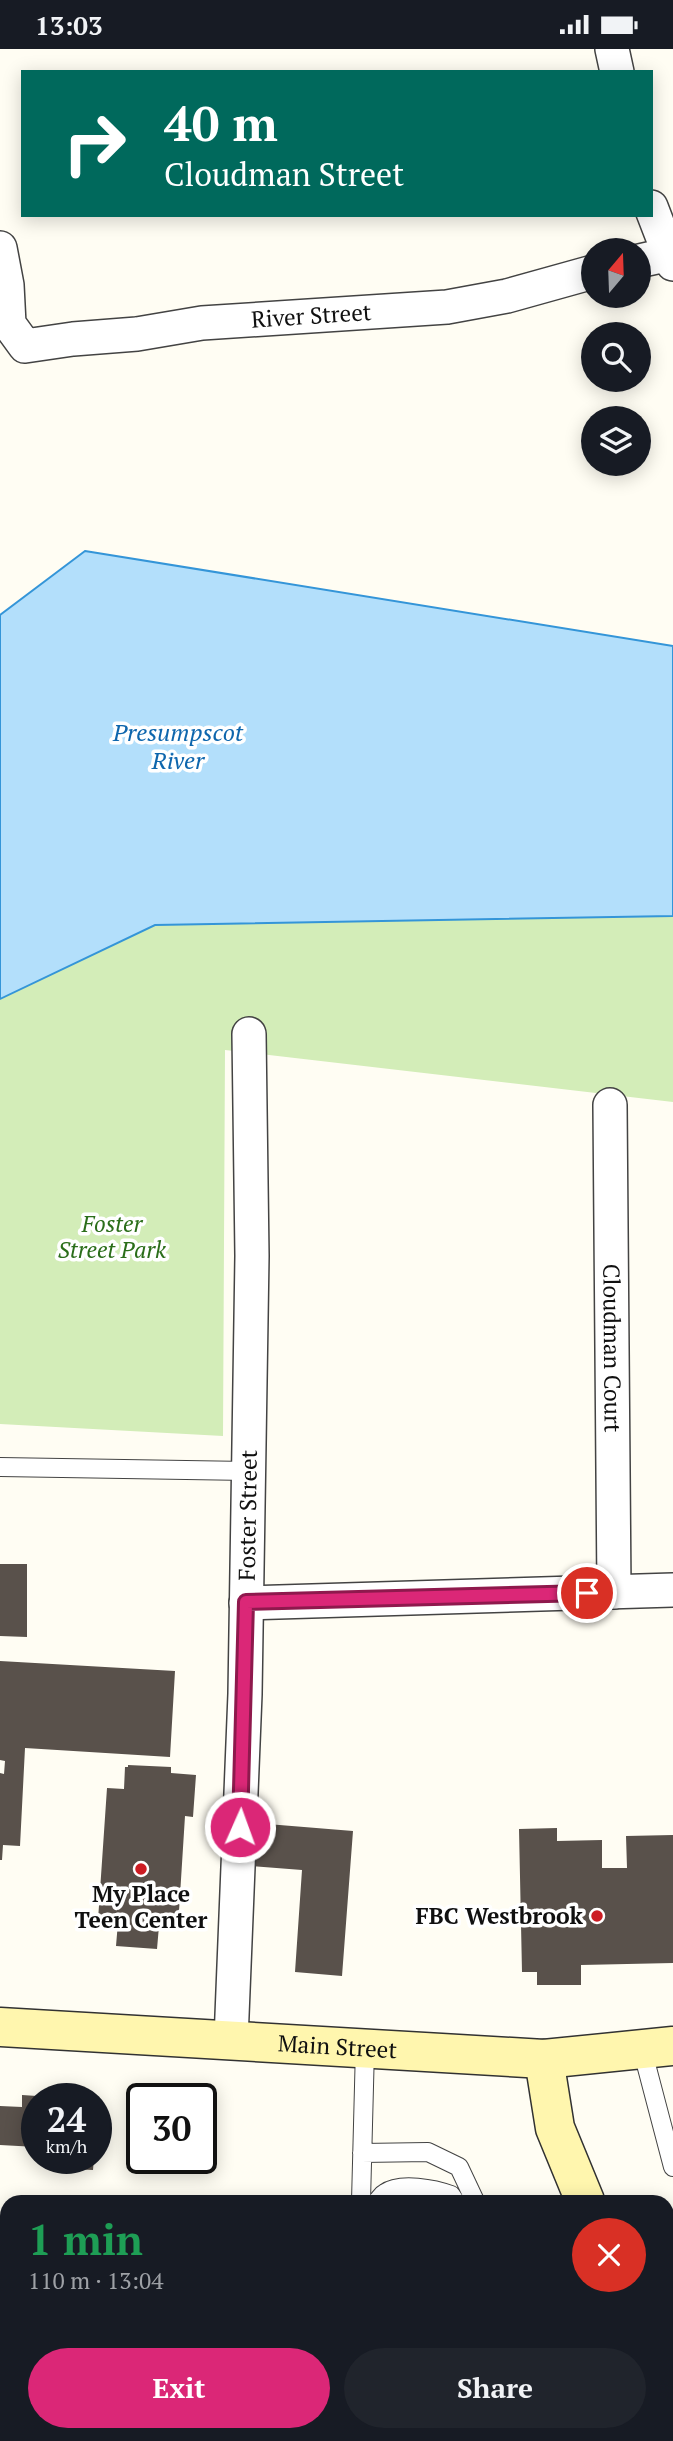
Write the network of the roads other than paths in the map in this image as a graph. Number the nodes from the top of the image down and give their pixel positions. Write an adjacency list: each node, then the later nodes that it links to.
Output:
1 (612, 49): 2 (street)
2 (617, 70)
3 (653, 217): 5 (street)
4 (0, 248): 6 (street, River Street)
5 (661, 260)
6 (581, 275)
7 (249, 1034): 10 (street, Foster Street)
8 (610, 1105): 12 (street, Cloudman Court)
9 (0, 1467): 10 (lane)
10 (248, 1471): 13 (street, Foster Street)
11 (673, 1590): 12 (street)
12 (614, 1592): 13 (street)
13 (246, 1602): 15 (street, Foster Street)
14 (0, 2027): 15 (main road, Main Street)
15 (231, 2040): 17 (main road, Main Street)
16 (657, 2047): 18 (main road, Main Street); 19 (lane)
17 (365, 2048): 18 (main road, Main Street); 21 (lane)
18 (544, 2059): 27 (main road)
19 (665, 2108): 20 (lane)
20 (670, 2148): 22 (lane)
21 (362, 2153): 23 (lane); 26 (lane)
22 (673, 2167)
23 (361, 2195)
24 (382, 2195): 25 (lane)
25 (451, 2195)
26 (472, 2195)
27 (583, 2195)

